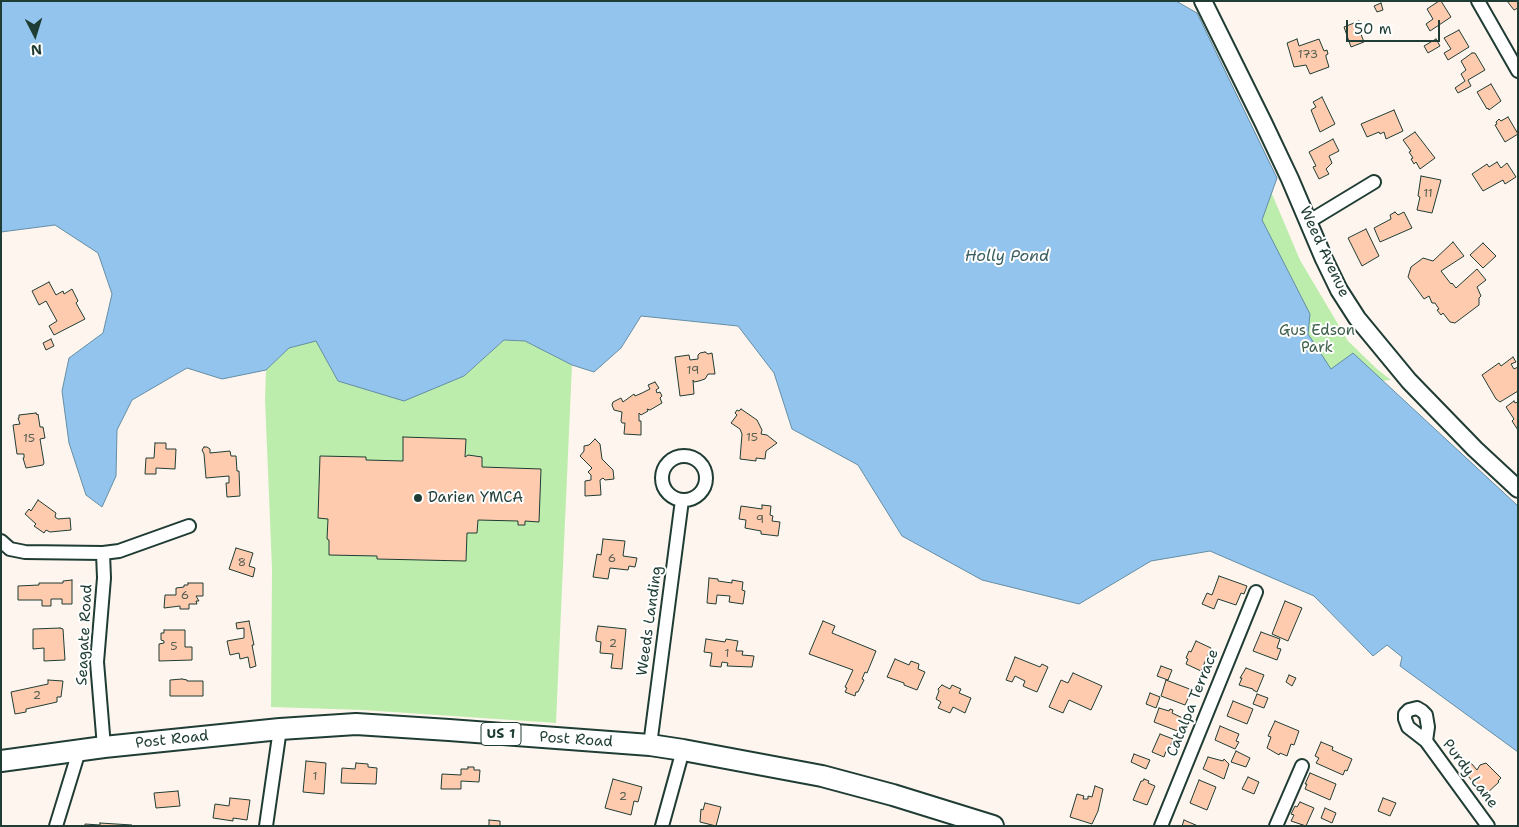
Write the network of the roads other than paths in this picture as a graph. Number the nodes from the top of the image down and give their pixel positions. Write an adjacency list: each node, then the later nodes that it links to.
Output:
1 (1203, 1): 5 (street, Weed Avenue)
2 (1478, 1): 3 (street)
3 (1518, 71)
4 (1374, 182): 5 (street)
5 (1308, 222): 6 (street, Weed Avenue)
6 (1518, 489)
7 (682, 500): 14 (street, Weeds Landing)
8 (189, 526): 10 (street)
9 (1, 541): 10 (street)
10 (102, 553): 15 (street, Seagate Road)
11 (1256, 592): 24 (street, Catalpa Terrace)
12 (280, 729): 14 (main road, Post Road / US 1); 15 (main road, Post Road / US 1); 21 (street)
13 (1426, 741): 26 (street, Purdy Lane)
14 (650, 745): 16 (main road, Post Road / US 1)
15 (104, 747): 17 (main road, Post Road / US 1)
16 (683, 750): 22 (street); 23 (main road, Post Road / US 1)
17 (79, 751): 18 (main road, Post Road / US 1); 20 (street)
18 (1, 761)
19 (1302, 766): 25 (street)
20 (56, 826)
21 (266, 826)
22 (662, 826)
23 (993, 826)
24 (1161, 826)
25 (1276, 826)
26 (1488, 826)

